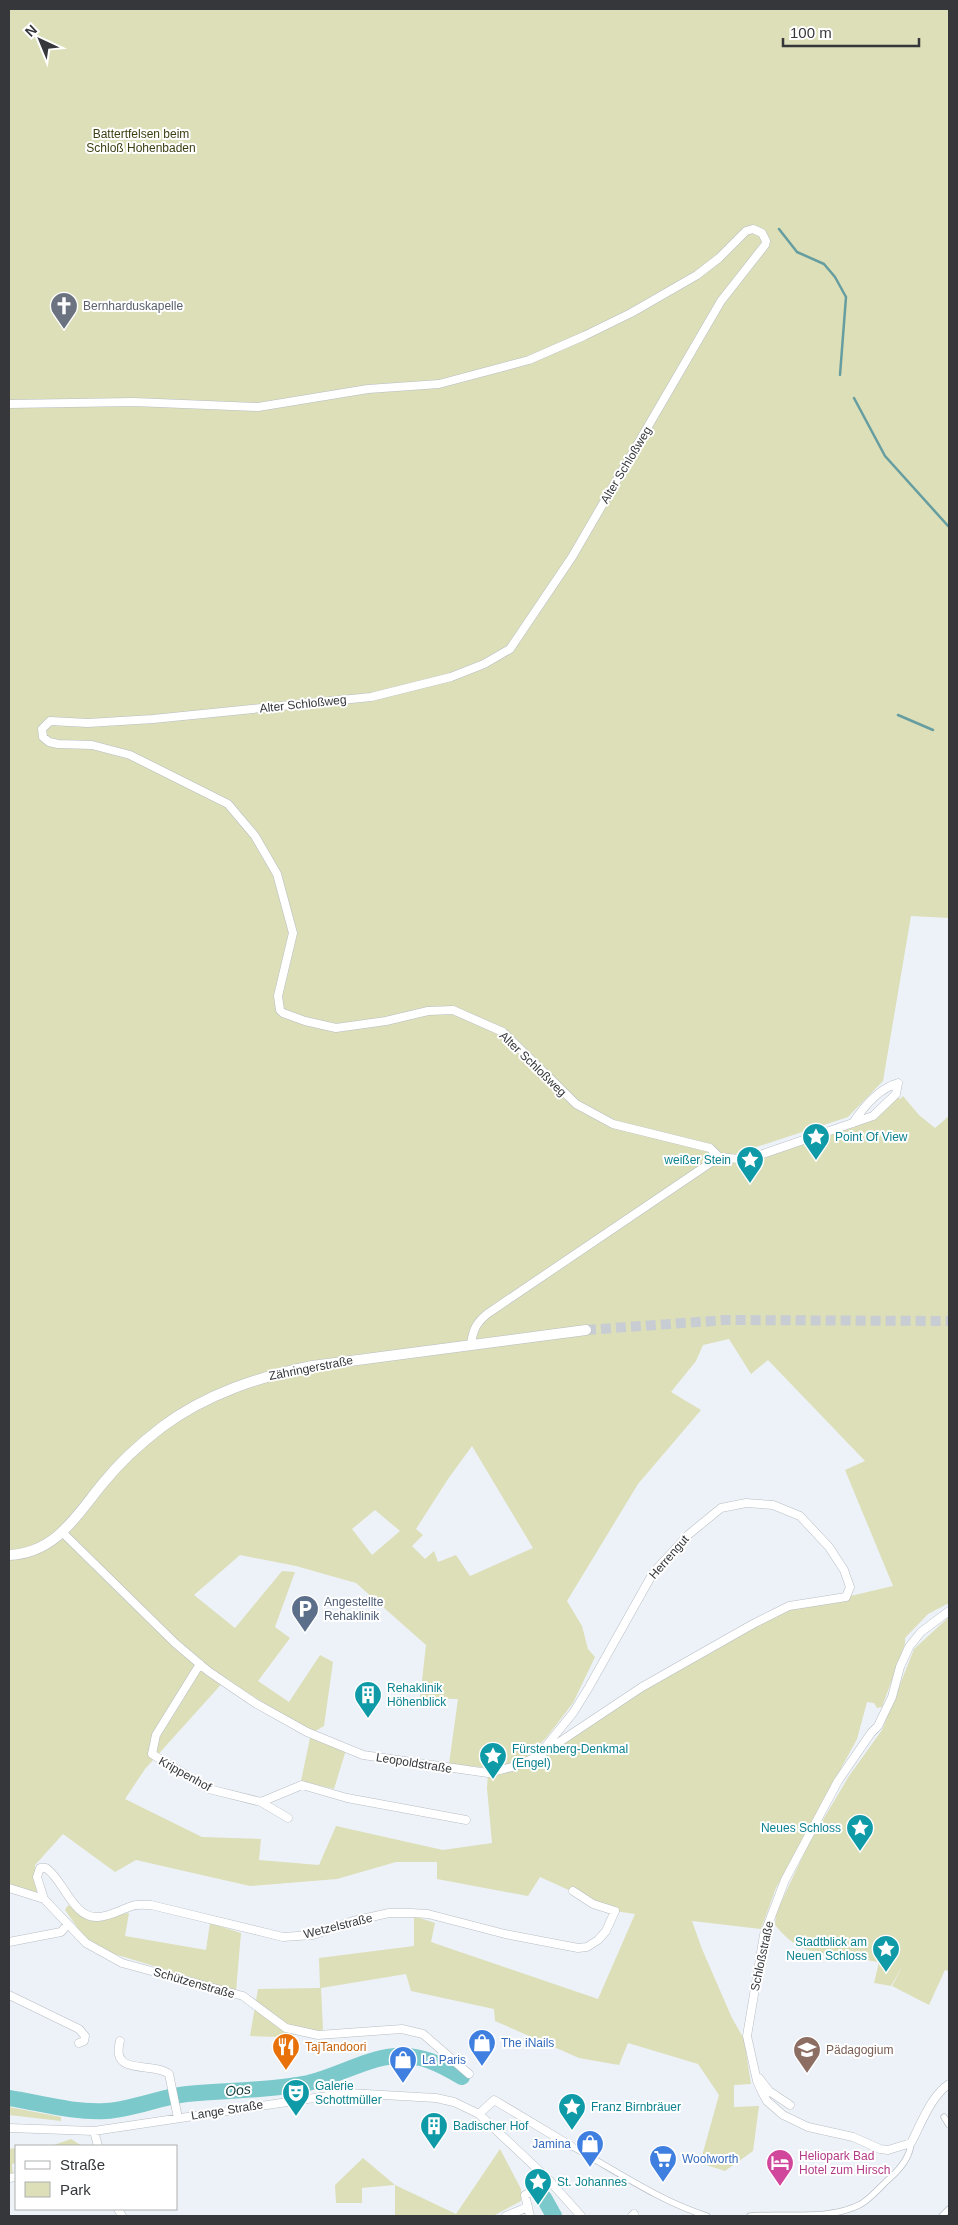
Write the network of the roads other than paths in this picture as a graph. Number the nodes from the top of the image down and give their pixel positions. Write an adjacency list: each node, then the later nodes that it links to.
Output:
1 (9, 404): 3 (street, Alter Schloßweg)
2 (853, 1122): 2 (street); 3 (street)
3 (719, 1157): 5 (street)
4 (586, 1330): 5 (main road, Zähringerstraße)
5 (472, 1344): 6 (main road, Zähringerstraße)
6 (63, 1533): 7 (main road); 10 (street, Leopoldstraße)
7 (9, 1555)
8 (850, 1587): 11 (street, Leopoldstraße); 11 (street, Herrengut)
9 (949, 1610): 24 (street, Schloßstraße)
10 (200, 1664): 11 (street, Leopoldstraße); 12 (street, Krippenhof)
11 (536, 1757)
12 (261, 1802): 13 (street, Krippenhof); 14 (street)
13 (288, 1818)
14 (466, 1820)
15 (9, 1888): 17 (street)
16 (572, 1891): 17 (street, Wetzelstraße)
17 (44, 1899): 18 (street, Schützenstraße)
18 (67, 1925): 19 (street); 23 (street, Schützenstraße)
19 (9, 1942)
20 (9, 1994): 22 (street)
21 (120, 2040): 29 (street)
22 (79, 2043)
23 (469, 2074)
24 (756, 2074): 26 (street); 33 (street, Schloßstraße)
25 (946, 2086): 33 (street)
26 (790, 2105)
27 (479, 2114): 29 (street, Lange Straße); 35 (street); 36 (street, Lange Straße)
28 (944, 2117): 30 (street)
29 (178, 2118): 32 (street, Lange Straße)
30 (949, 2124)
31 (9, 2128): 32 (street, Lange Straße)
32 (94, 2131): 34 (street)
33 (908, 2144): 43 (street)
34 (98, 2145)
35 (571, 2146): 42 (street)
36 (548, 2180): 37 (street); 41 (street, Lange Straße)
37 (528, 2207): 39 (street); 40 (street)
38 (949, 2209): 44 (street)
39 (506, 2216)
40 (530, 2216)
41 (582, 2216)
42 (707, 2216)
43 (750, 2216)
44 (942, 2216)

